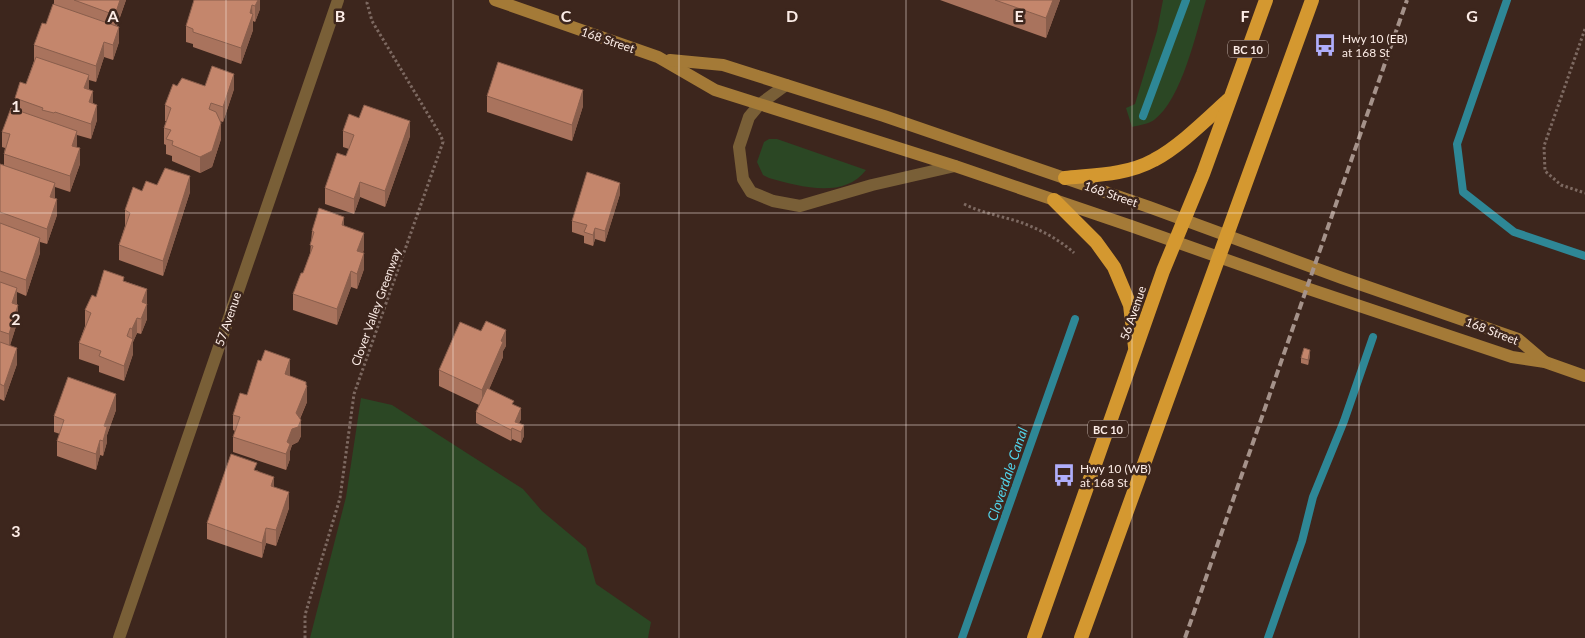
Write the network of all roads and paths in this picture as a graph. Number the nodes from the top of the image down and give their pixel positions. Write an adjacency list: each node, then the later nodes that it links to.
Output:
1 (338, 0): 24 (street, 57 Avenue)
2 (368, 0): 25 (path, Clover Valley Greenway)
3 (495, 0): 7 (main road, 168 Street)
4 (1266, 0): 9 (highway, 56 Avenue / BC 10)
5 (1312, 0): 17 (highway)
6 (1585, 29): 13 (path)
7 (664, 60): 8 (main road, 168 Street); 10 (main road, 168 Street)
8 (786, 86): 10 (street); 12 (main road, 168 Street)
9 (1231, 98): 12 (highway); 16 (highway, 56 Avenue / BC 10)
10 (760, 104): 11 (main road, 168 Street); 11 (street)
11 (955, 166): 14 (main road, 168 Street)
12 (1064, 178): 16 (main road, 168 Street)
13 (1585, 193)
14 (1054, 200): 18 (main road, 168 Street); 21 (highway)
15 (964, 204): 19 (path)
16 (1184, 220): 17 (main road, 168 Street); 18 (highway, 56 Avenue / BC 10)
17 (1227, 236): 20 (highway); 22 (main road, 168 Street)
18 (1175, 242): 20 (main road, 168 Street); 21 (highway, 56 Avenue / BC 10)
19 (1074, 253)
20 (1219, 257): 22 (main road, 168 Street); 27 (highway)
21 (1136, 350): 26 (highway, 56 Avenue / BC 10)
22 (1545, 362): 23 (main road, 168 Street)
23 (1585, 376)
24 (119, 638)
25 (306, 638)
26 (1034, 638)
27 (1081, 638)

